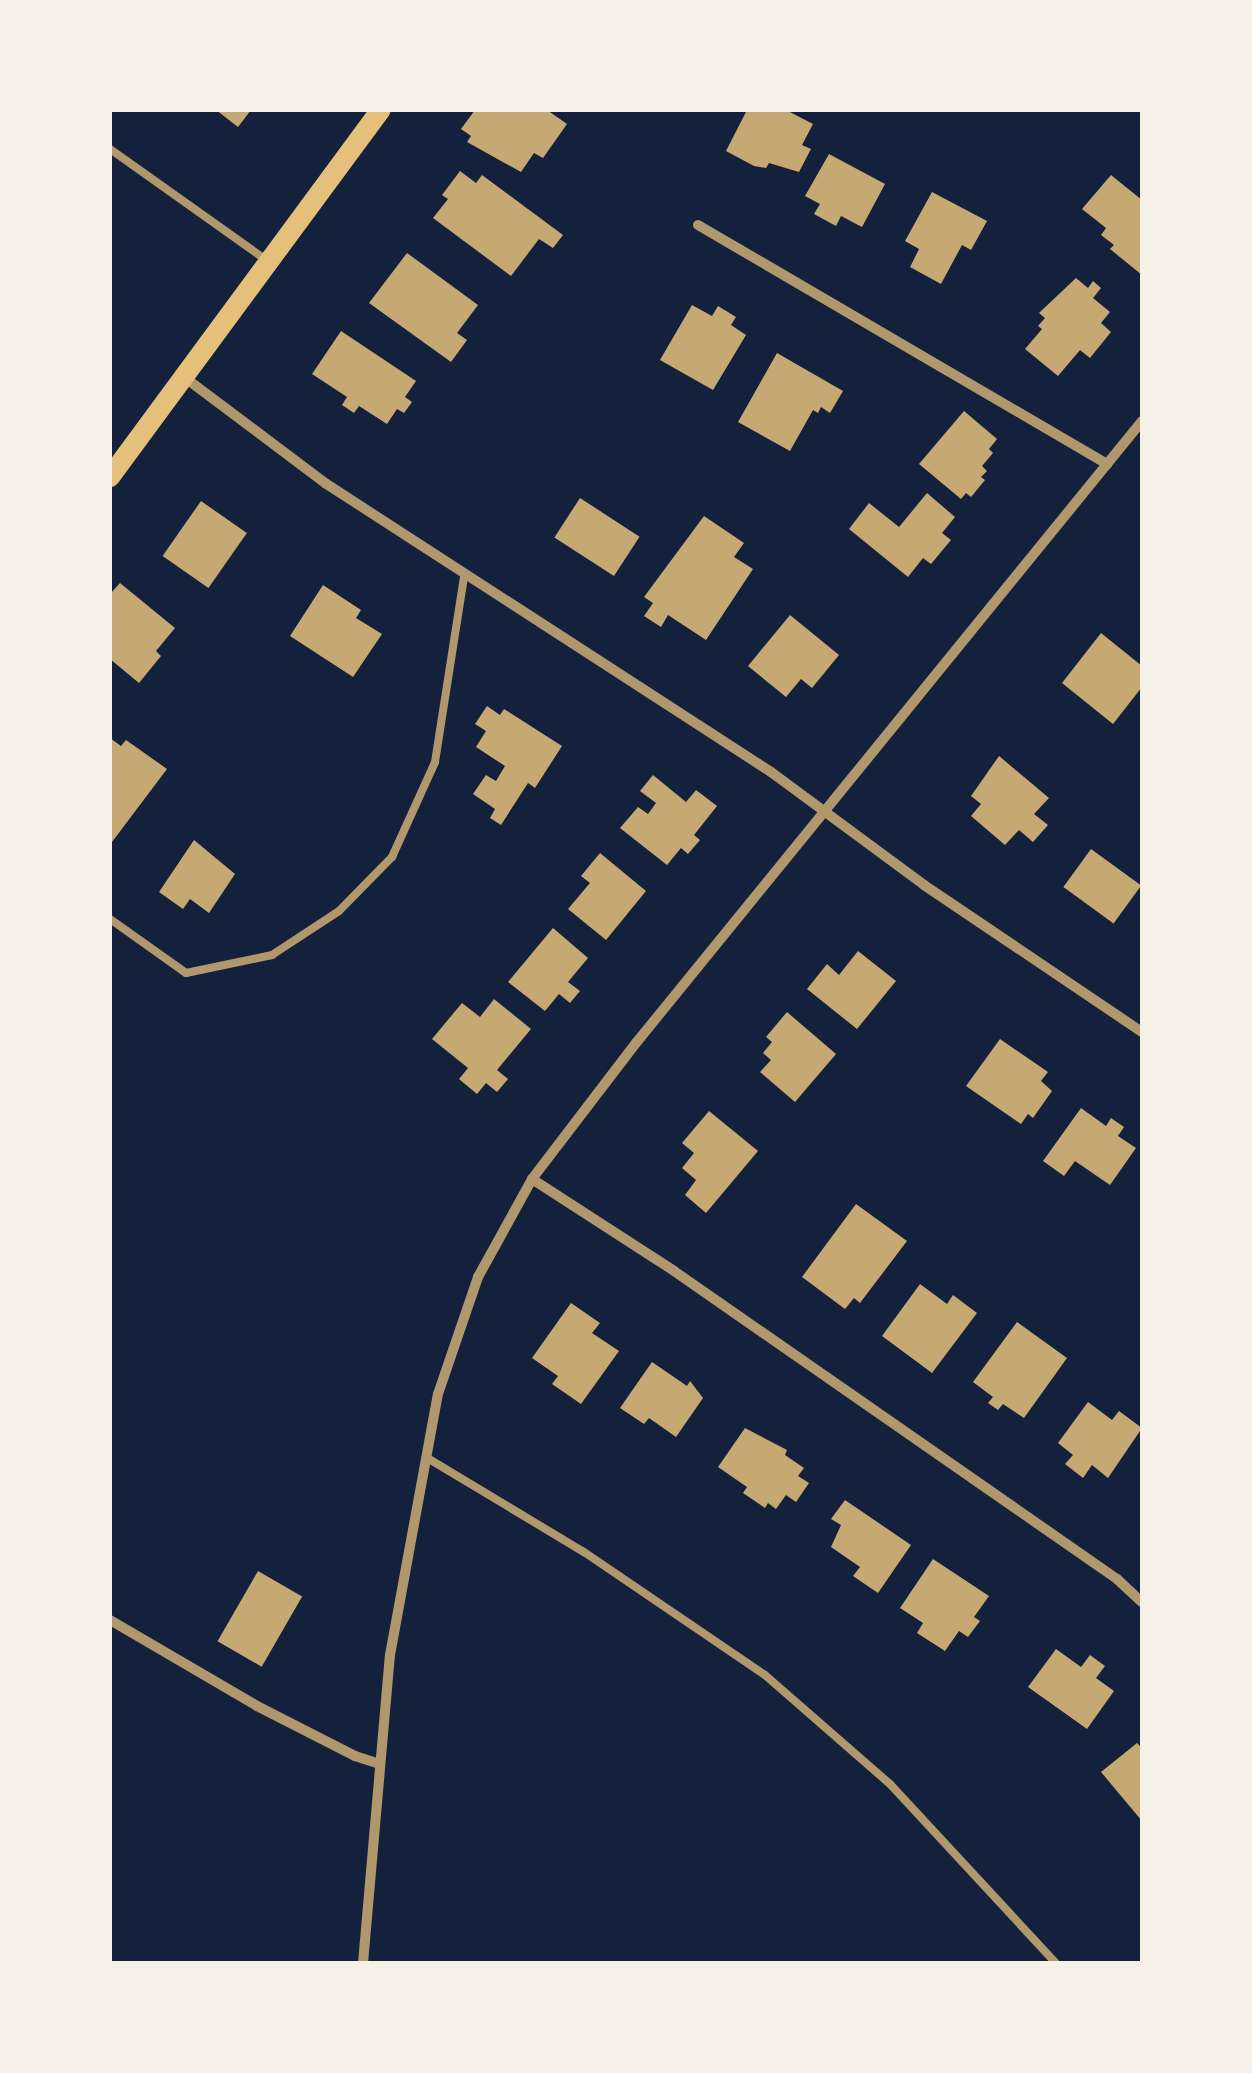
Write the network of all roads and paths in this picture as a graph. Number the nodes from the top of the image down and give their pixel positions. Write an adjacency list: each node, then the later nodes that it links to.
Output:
1 (381, 110): 4 (main road)
2 (110, 150): 4 (lane)
3 (698, 225): 7 (street)
4 (270, 263): 5 (main road)
5 (184, 377): 8 (main road); 9 (street)
6 (1142, 421): 7 (street)
7 (1106, 464): 10 (street)
8 (110, 477)
9 (464, 576): 10 (street); 11 (lane)
10 (826, 814): 12 (street); 13 (street)
11 (110, 919)
12 (1142, 1032)
13 (532, 1180): 14 (street); 15 (street)
14 (429, 1460): 17 (street); 19 (lane)
15 (1142, 1602)
16 (110, 1620): 17 (street)
17 (380, 1764): 18 (street)
18 (363, 1963)
19 (1056, 1963)

